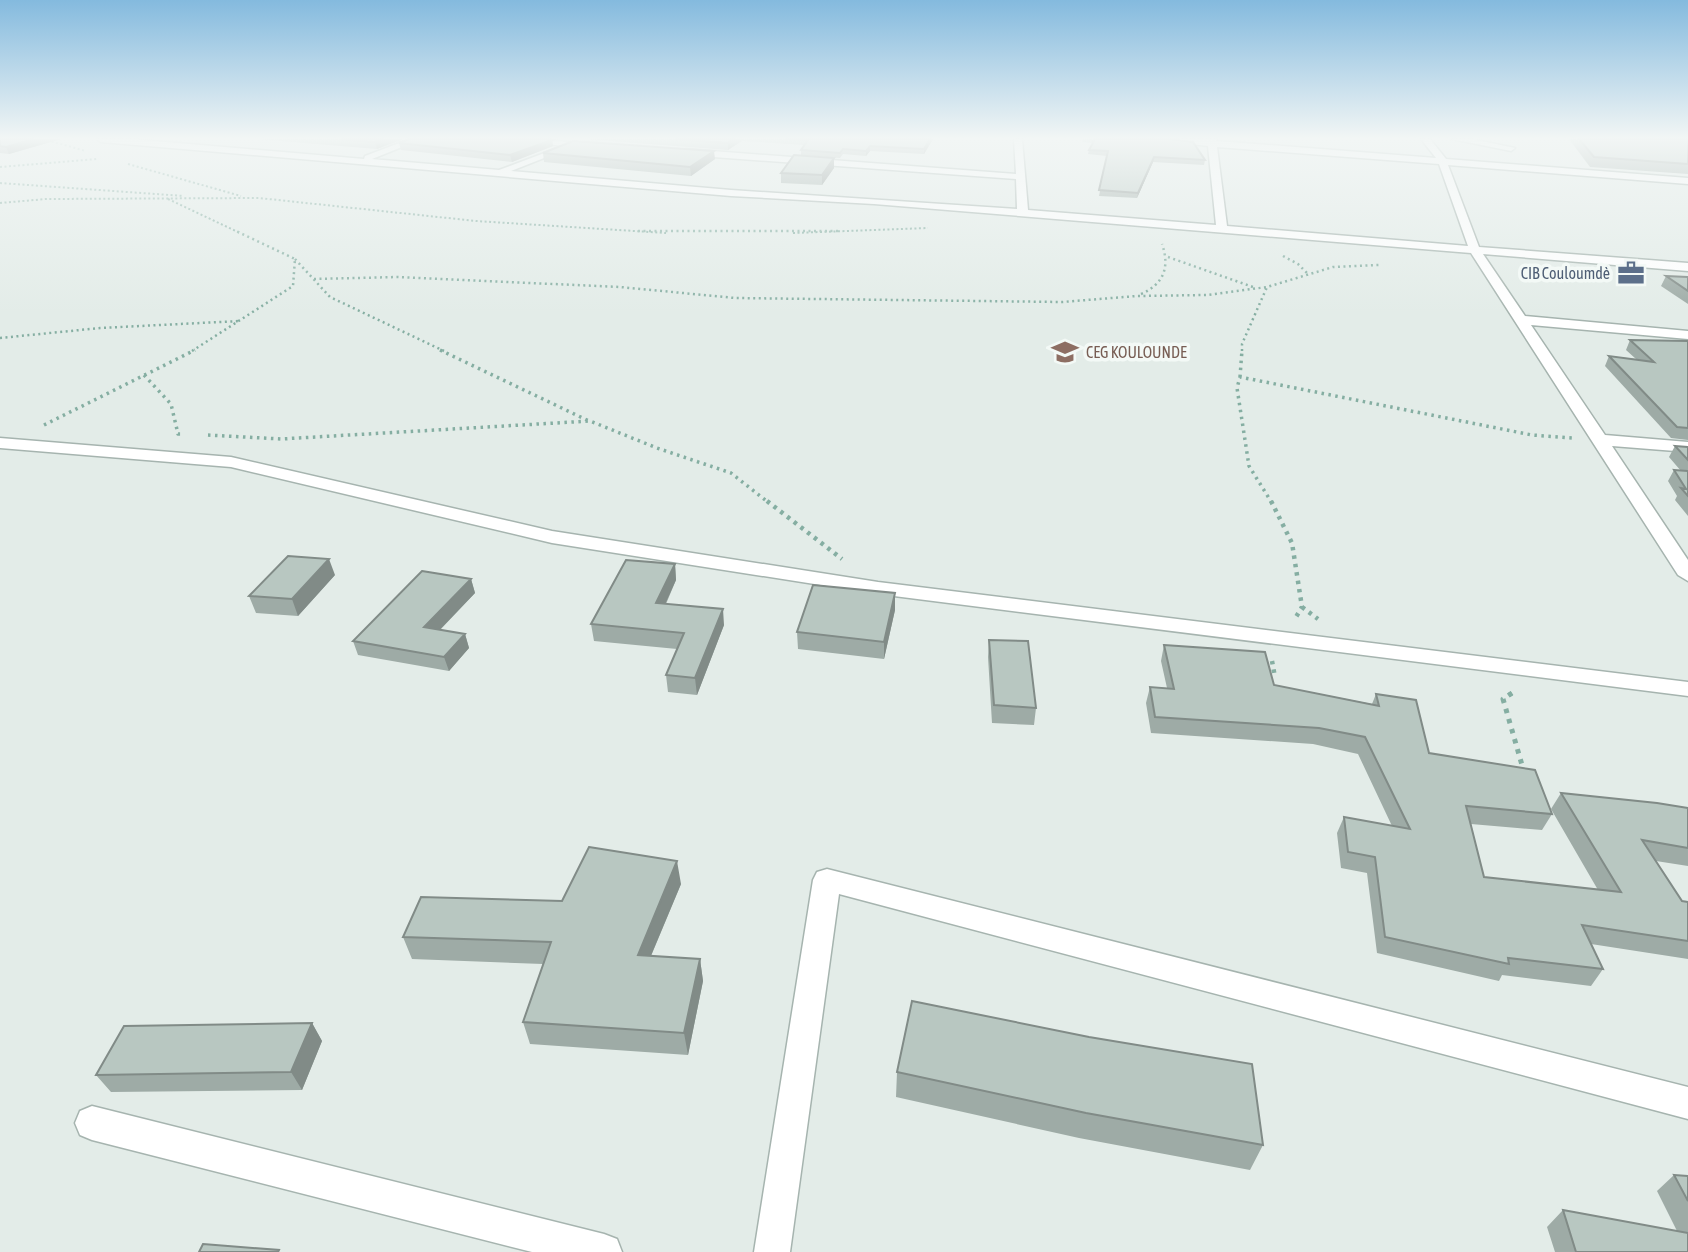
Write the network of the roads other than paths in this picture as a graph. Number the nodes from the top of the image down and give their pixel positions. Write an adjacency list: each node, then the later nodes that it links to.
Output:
1 (803, 197): 5 (street)
2 (1023, 197): 5 (street)
3 (1219, 197): 6 (street)
4 (1456, 197): 7 (street)
5 (1023, 215): 6 (street)
6 (1222, 230): 7 (street)
7 (1475, 250): 8 (street); 9 (street)
8 (1688, 267)
9 (1521, 320): 10 (street); 11 (street)
10 (1688, 335)
11 (1600, 440): 13 (street); 14 (street)
12 (2, 444): 15 (street)
13 (1688, 447)
14 (1688, 575)
15 (1688, 689)
16 (1688, 1103): 19 (street)
17 (92, 1123): 18 (street)
18 (604, 1252)
19 (772, 1252)

